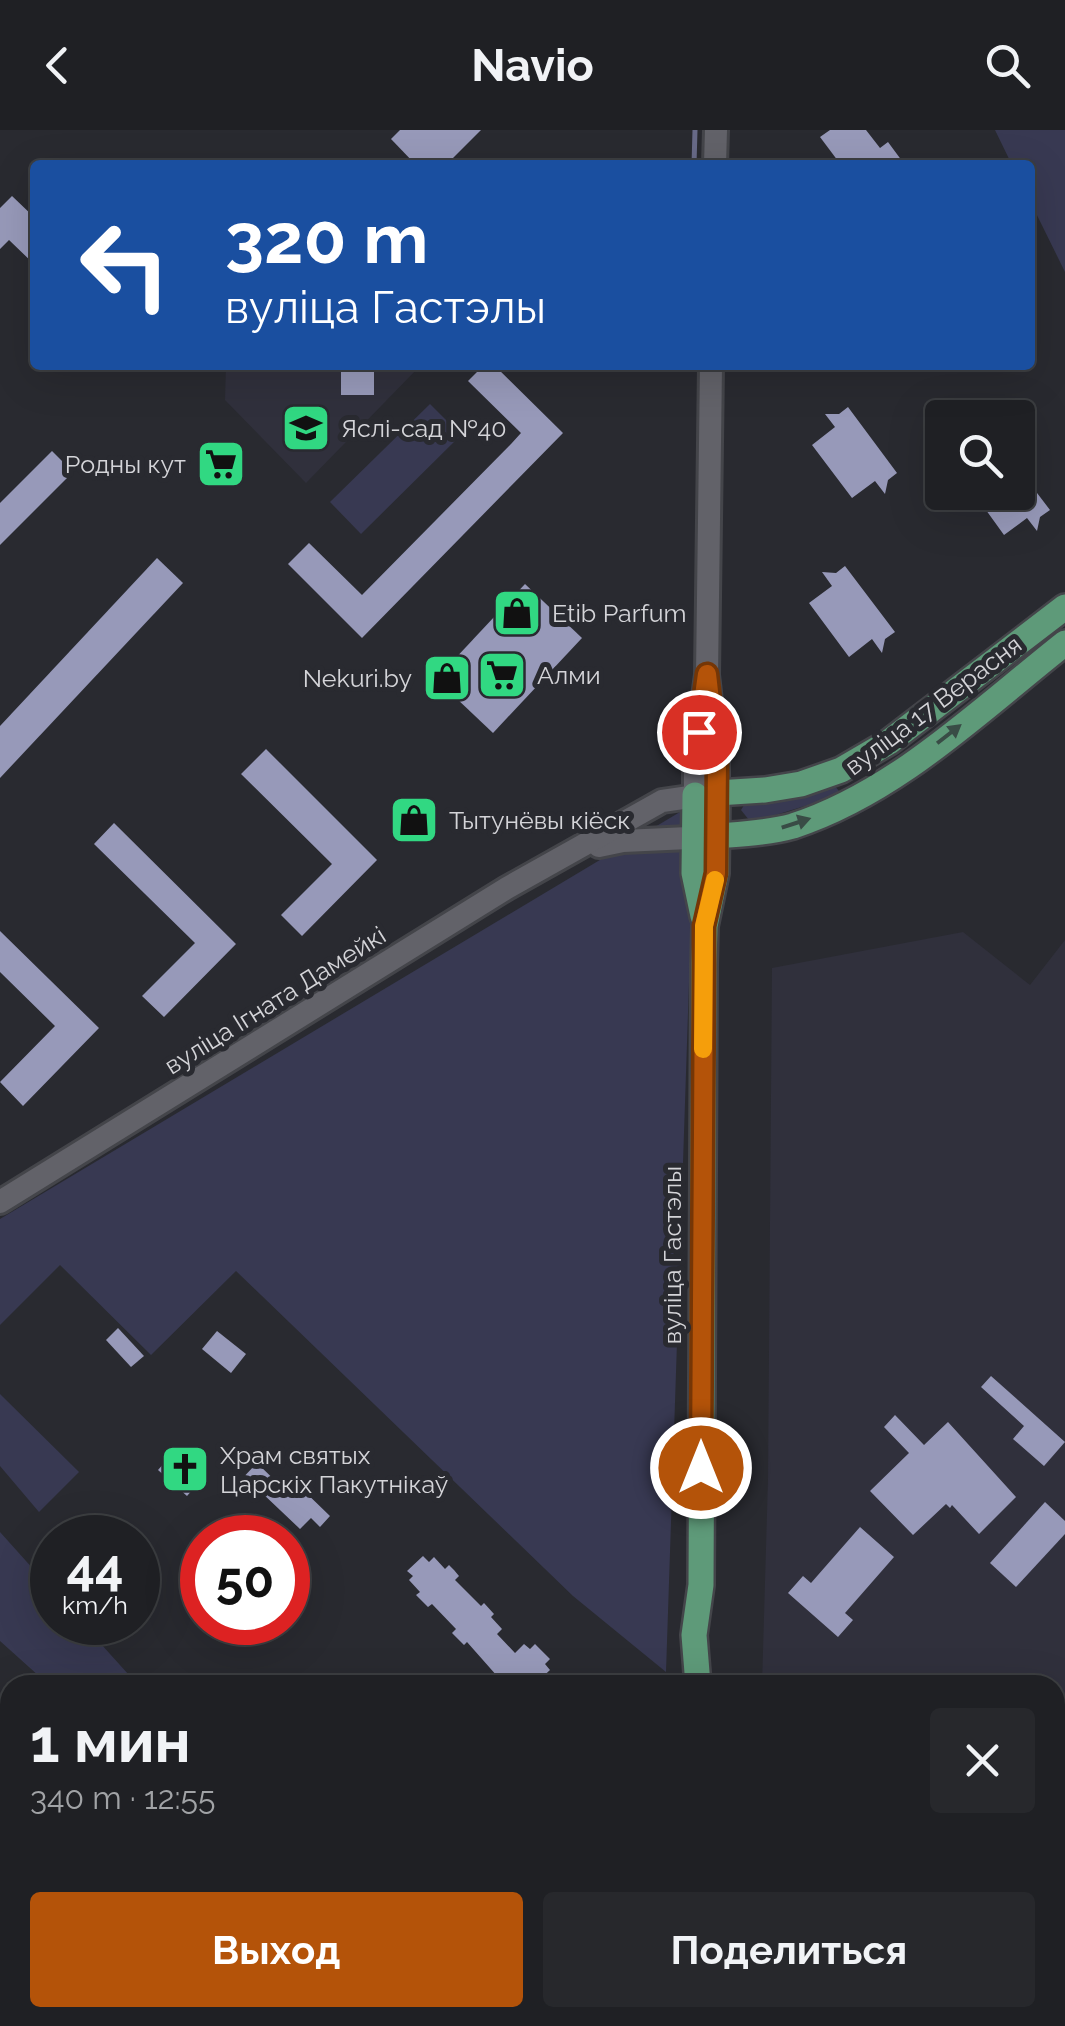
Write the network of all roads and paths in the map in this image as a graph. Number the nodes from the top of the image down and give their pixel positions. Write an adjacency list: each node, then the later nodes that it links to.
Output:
1 (716, 130): 2 (street)
2 (715, 160)
3 (712, 370): 6 (street, вуліца Гастэлы)
4 (1065, 607): 6 (main road, вуліца 17 Верасня)
5 (1065, 643): 7 (main road, вуліца 17 Верасня, one-way to 5)
6 (706, 794): 7 (main road, вуліца Гастэлы); 8 (street, вуліца Ігната Дамейкі)
7 (706, 837): 8 (street, вуліца Ігната Дамейкі); 10 (main road, вуліца Гастэлы)
8 (581, 849): 9 (street, вуліца Ігната Дамейкі)
9 (0, 1202)
10 (702, 1675)

